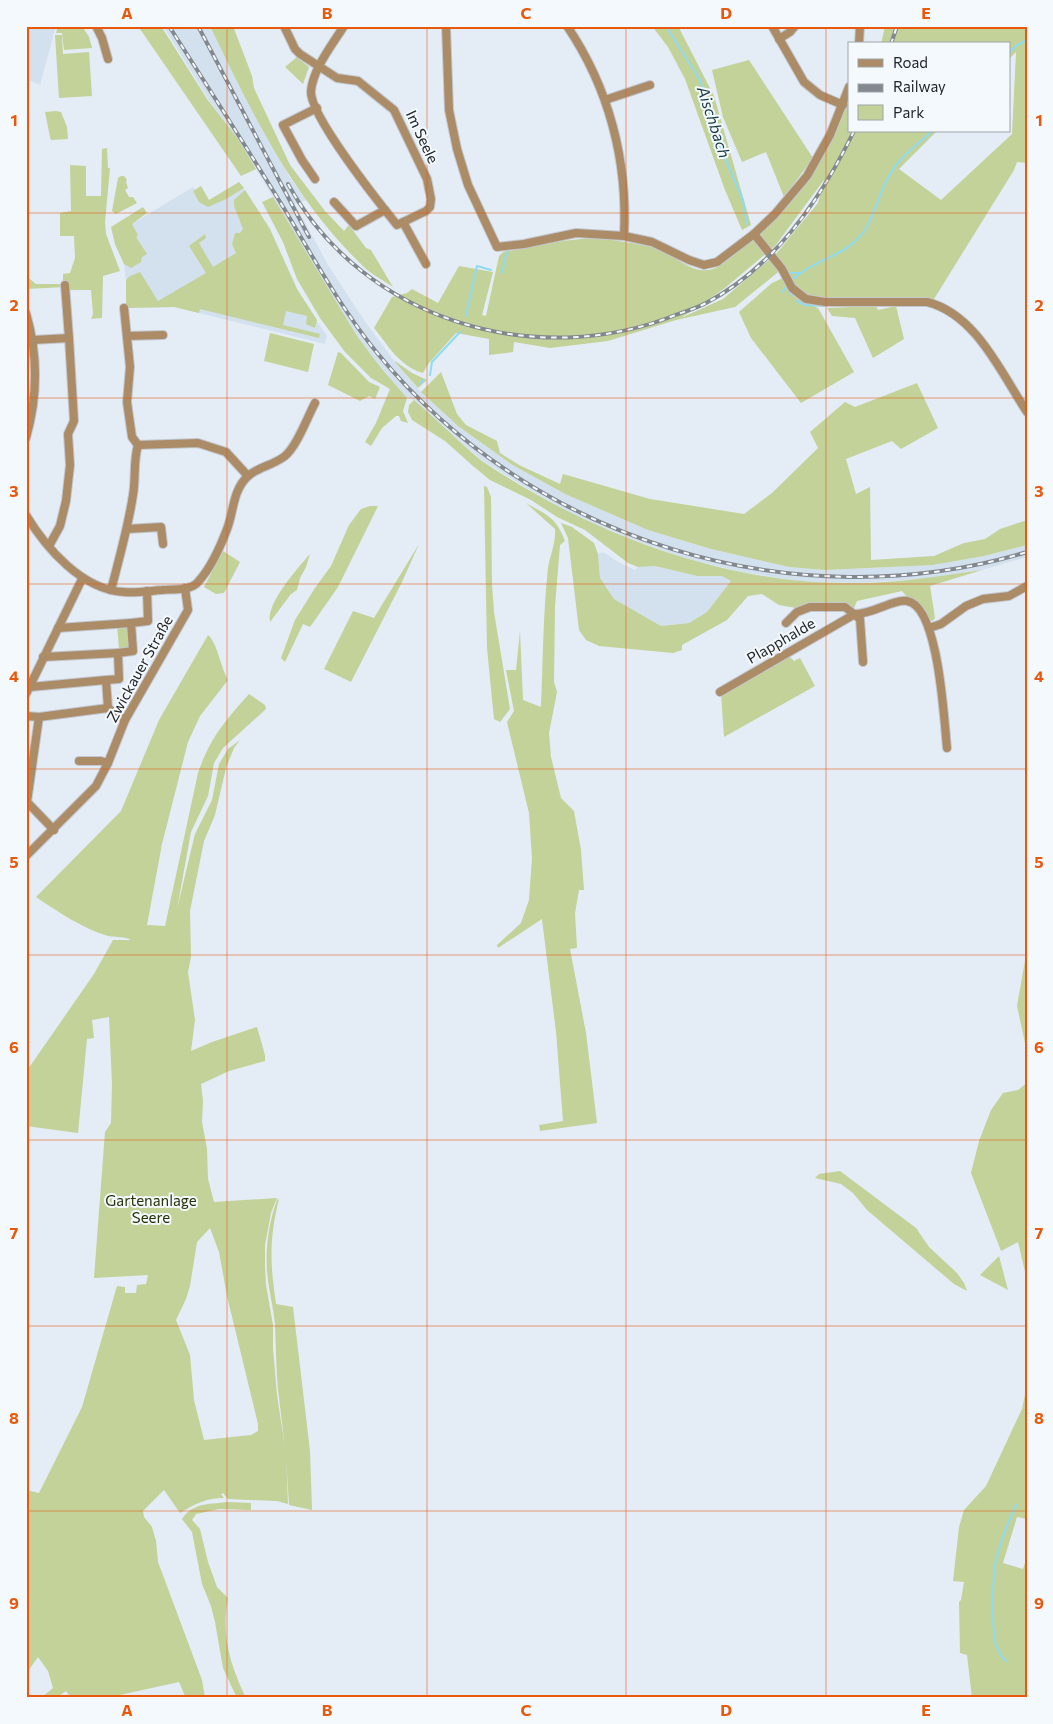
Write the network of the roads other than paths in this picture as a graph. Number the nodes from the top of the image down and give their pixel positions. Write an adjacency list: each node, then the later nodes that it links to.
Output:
1 (96, 26): 11 (street)
2 (284, 26): 12 (street, Im Seele)
3 (344, 26): 12 (street)
4 (446, 26): 23 (street)
5 (567, 26): 15 (street)
6 (772, 26): 9 (street)
7 (795, 26): 9 (street)
8 (860, 26): 10 (street)
9 (779, 39): 16 (street)
10 (859, 42)
11 (108, 59)
12 (319, 66): 17 (street); 21 (street, Im Seele)
13 (650, 85): 15 (street)
14 (848, 90): 16 (street)
15 (605, 100): 23 (street)
16 (843, 105): 22 (street)
17 (316, 108): 18 (street); 20 (street)
18 (316, 179)
19 (334, 202): 20 (street)
20 (385, 210): 21 (street)
21 (403, 222): 24 (street)
22 (754, 234): 23 (street); 33 (street)
23 (624, 236)
24 (426, 264)
25 (65, 285): 30 (street)
26 (124, 308): 29 (street)
27 (26, 313): 31 (street)
28 (163, 335): 29 (street)
29 (127, 336): 35 (street)
30 (69, 338): 31 (street); 40 (street)
31 (33, 340): 34 (street)
32 (315, 403): 36 (street)
33 (1027, 412)
34 (26, 438)
35 (138, 445): 36 (street); 38 (street)
36 (248, 476): 43 (street)
37 (26, 515): 40 (street)
38 (127, 529): 39 (street); 44 (street)
39 (163, 544)
40 (49, 546): 41 (street)
41 (82, 579): 44 (street); 49 (street)
42 (1027, 586): 50 (street)
43 (186, 588): 45 (street); 60 (street, Zwickauer Straße)
44 (111, 590): 45 (street)
45 (147, 591): 48 (street)
46 (855, 614): 47 (street, Plapphalde); 50 (street, Plapphalde); 53 (street); 56 (street, Plapphalde)
47 (786, 622)
48 (131, 623): 49 (street); 51 (street)
49 (58, 628): 52 (street)
50 (929, 628): 61 (street, Plapphalde)
51 (118, 653): 52 (street); 54 (street)
52 (44, 657): 55 (street)
53 (864, 662)
54 (106, 680): 55 (street); 57 (street)
55 (28, 690)
56 (720, 692)
57 (108, 708): 59 (street); 60 (street)
58 (26, 716): 59 (street)
59 (40, 717): 64 (street)
60 (125, 720): 63 (street, Zwickauer Straße)
61 (947, 748)
62 (79, 761): 63 (street)
63 (108, 763): 64 (street, Zwickauer Straße)
64 (54, 830): 65 (street, Zwickauer Straße)
65 (26, 856)

